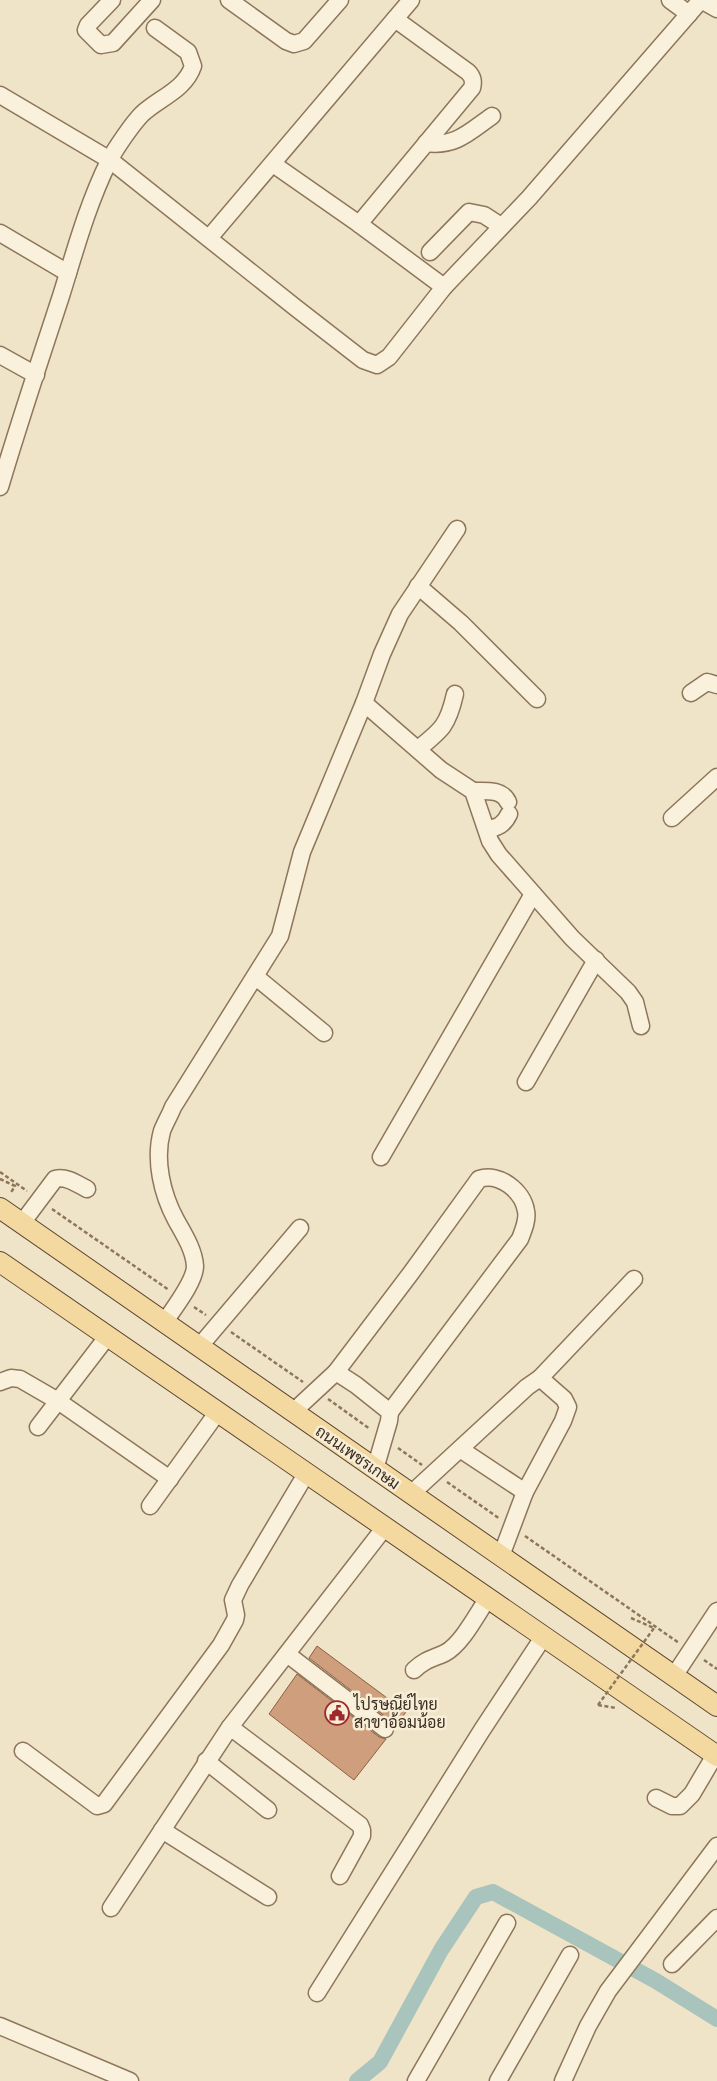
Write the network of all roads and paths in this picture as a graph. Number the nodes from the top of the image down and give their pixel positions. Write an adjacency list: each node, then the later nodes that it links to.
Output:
1 (112, 0): 2 (street)
2 (152, 0)
3 (340, 0): 7 (street)
4 (411, 0): 10 (street)
5 (670, 0): 9 (street)
6 (701, 0): 8 (street); 9 (street)
7 (237, 2)
8 (717, 9)
9 (689, 14): 18 (street)
10 (395, 19): 14 (street); 16 (street)
11 (155, 28): 15 (street)
12 (0, 95): 15 (street)
13 (492, 116): 14 (street)
14 (426, 143): 17 (street)
15 (110, 160): 20 (street); 22 (street)
16 (273, 164): 17 (street); 20 (street)
17 (360, 224): 23 (street)
18 (501, 226): 21 (street); 23 (street)
19 (0, 233): 22 (street)
20 (208, 238): 23 (street)
21 (430, 252)
22 (68, 272): 25 (street)
23 (444, 287)
24 (0, 354): 25 (street)
25 (36, 375): 26 (street)
26 (1, 480)
27 (457, 529): 28 (street)
28 (418, 586): 32 (street); 33 (street)
29 (717, 685): 31 (street)
30 (455, 694): 34 (street)
31 (691, 694)
32 (537, 698)
33 (364, 703): 34 (street); 41 (street)
34 (418, 749): 36 (street)
35 (717, 778): 37 (street)
36 (473, 791): 38 (street); 38 (street)
37 (672, 818)
38 (487, 830): 39 (street)
39 (533, 894): 40 (street); 45 (street)
40 (596, 960): 42 (street); 44 (street)
41 (256, 977): 43 (street); 56 (street)
42 (641, 1026)
43 (324, 1032)
44 (526, 1082)
45 (381, 1157)
46 (0, 1172): 50 (path)
47 (0, 1179): 48 (path)
48 (15, 1186)
49 (87, 1189): 50 (street)
50 (39, 1200): 52 (street); 56 (path)
51 (0, 1208): 52 (main road, ถนนเพชรเกษม)
52 (22, 1223): 57 (main road, ถนนเพชรเกษม)
53 (300, 1228): 58 (street)
54 (0, 1262): 59 (main road)
55 (634, 1279): 62 (street)
56 (180, 1297): 57 (street); 58 (path)
57 (164, 1323): 60 (main road, ถนนเพชรเกษม)
58 (218, 1324): 60 (street); 64 (path)
59 (107, 1337): 65 (street); 68 (main road)
60 (198, 1347): 66 (main road, ถนนเพชรเกษม)
61 (336, 1372): 64 (street); 67 (street); 67 (street)
62 (540, 1378): 71 (street); 76 (street)
63 (0, 1382): 65 (street)
64 (316, 1391): 66 (street); 70 (path)
65 (58, 1401): 69 (street); 75 (street)
66 (294, 1411): 72 (main road, ถนนเพชรเกษม)
67 (390, 1412): 70 (street)
68 (218, 1413): 74 (main road); 75 (street)
69 (38, 1427)
70 (384, 1438): 72 (street); 73 (path)
71 (460, 1449): 73 (street); 76 (street)
72 (375, 1469): 77 (main road, ถนนเพชรเกษม)
73 (434, 1473): 77 (street); 80 (path)
74 (306, 1474): 79 (main road); 95 (street)
75 (170, 1479): 78 (street)
76 (525, 1492): 80 (street)
77 (411, 1494): 81 (main road, ถนนเพชรเกษม)
78 (150, 1506)
79 (385, 1527): 82 (main road); 87 (street)
80 (512, 1527): 81 (street); 86 (path)
81 (501, 1556): 90 (main road, ถนนเพชรเกษม)
82 (488, 1598): 85 (main road); 89 (street)
83 (717, 1611): 86 (street)
84 (631, 1618): 92 (path, bridge)
85 (544, 1636): 96 (main road); 109 (street)
86 (691, 1651): 88 (path); 90 (street)
87 (287, 1654): 93 (street); 94 (street)
88 (717, 1669)
89 (414, 1670)
90 (674, 1676): 91 (main road, ถนนเพชรเกษม)
91 (717, 1706)
92 (620, 1709)
93 (230, 1727): 97 (street); 102 (street)
94 (385, 1729)
95 (22, 1751)
96 (716, 1755): 98 (street)
97 (206, 1761): 99 (street); 100 (street)
98 (656, 1798)
99 (268, 1810)
100 (162, 1830): 103 (street); 104 (street)
101 (717, 1846): 114 (street)
102 (340, 1876)
103 (268, 1897)
104 (111, 1908)
105 (717, 1918): 108 (street)
106 (507, 1923): 112 (street)
107 (570, 1955): 113 (street)
108 (672, 1964)
109 (317, 1993)
110 (0, 2026): 111 (street)
111 (130, 2081)
112 (416, 2081)
113 (498, 2081)
114 (563, 2081)

